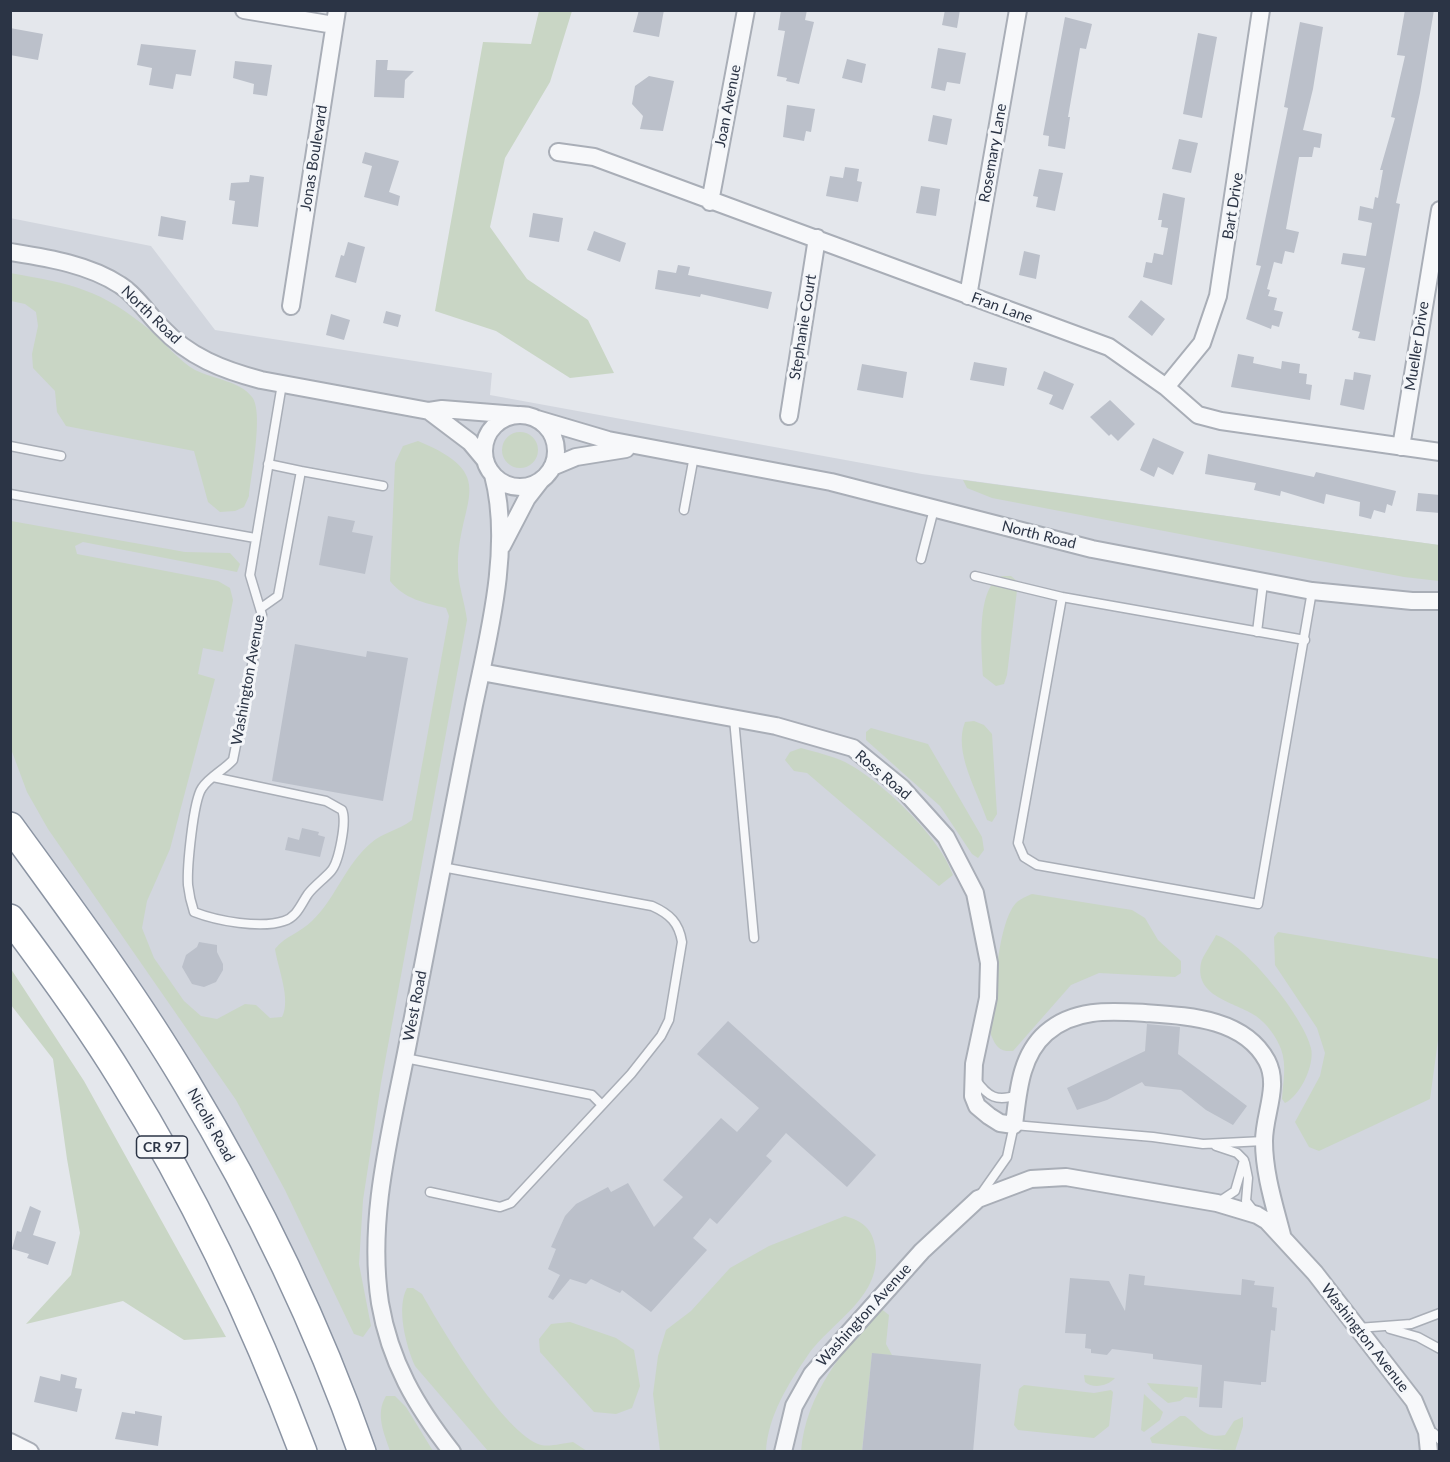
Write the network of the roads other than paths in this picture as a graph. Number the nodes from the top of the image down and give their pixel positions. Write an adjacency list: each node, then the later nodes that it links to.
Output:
1 (244, 10): 5 (street)
2 (746, 10): 7 (street, Joan Avenue)
3 (1018, 10): 11 (street, Rosemary Lane)
4 (1261, 10): 14 (street, Bart Drive)
5 (336, 18): 12 (street, Jonas Boulevard)
6 (558, 152): 7 (street, Fran Lane)
7 (710, 202): 9 (street, Fran Lane)
8 (1440, 210): 21 (street, Mueller Drive)
9 (817, 238): 11 (street, Fran Lane); 17 (street, Stephanie Court)
10 (10, 252): 13 (street, North Road)
11 (968, 296): 14 (street, Fran Lane)
12 (291, 306)
13 (282, 384): 15 (street, North Road); 26 (lane, Washington Avenue)
14 (1166, 387): 21 (street, Fran Lane)
15 (429, 411): 16 (street, North Road); 25 (street, North Road)
16 (517, 415): 18 (street); 25 (street)
17 (789, 416)
18 (537, 418): 20 (street, North Road); 27 (street)
19 (10, 446): 23 (lane)
20 (642, 447): 24 (street, North Road); 27 (street, North Road)
21 (1401, 447): 22 (street, Fran Lane)
22 (1440, 452)
23 (62, 456)
24 (694, 456): 33 (street, North Road); 34 (lane)
25 (485, 460): 29 (street)
26 (268, 464): 28 (lane); 35 (lane, Washington Avenue)
27 (552, 467): 30 (street)
28 (301, 471): 31 (lane); 43 (lane)
29 (494, 475): 30 (street); 36 (street, West Road)
30 (541, 480): 36 (street, West Road)
31 (383, 486)
32 (10, 494): 35 (lane)
33 (934, 509): 37 (lane); 39 (street, North Road)
34 (684, 510)
35 (255, 538): 43 (lane, Washington Avenue)
36 (502, 547): 46 (street, West Road)
37 (921, 559)
38 (975, 576): 41 (lane)
39 (1263, 583): 40 (street, North Road); 44 (lane)
40 (1312, 591): 42 (street, North Road); 45 (lane)
41 (1062, 597): 44 (lane); 45 (lane)
42 (1440, 601)
43 (261, 608): 48 (lane, Washington Avenue)
44 (1257, 632): 45 (lane)
45 (1305, 640)
46 (481, 672): 47 (street, Ross Road); 50 (street, West Road)
47 (734, 719): 52 (lane); 54 (street, Ross Road)
48 (213, 777): 48 (lane, Washington Avenue)
49 (10, 826): 67 (highway, Nicolls Road)
50 (442, 867): 53 (street, West Road); 56 (lane)
51 (10, 918): 74 (highway, CR 97)
52 (754, 938)
53 (405, 1058): 56 (lane); 77 (street, West Road)
54 (974, 1077): 55 (lane); 57 (street, Ross Road)
55 (1018, 1095): 57 (street, Washington Avenue); 58 (street, Washington Avenue)
56 (602, 1105): 61 (lane)
57 (1014, 1125): 59 (lane); 62 (lane, Washington Avenue)
58 (1264, 1141): 59 (lane); 65 (street, Washington Avenue)
59 (1212, 1144): 60 (lane)
60 (1244, 1160): 63 (lane); 64 (lane)
61 (430, 1192)
62 (978, 1199): 63 (street, Washington Avenue); 78 (street, Washington Avenue)
63 (1217, 1203): 64 (street, Washington Avenue)
64 (1257, 1215): 65 (street, Washington Avenue)
65 (1282, 1235): 68 (street, Washington Avenue)
66 (1440, 1313): 69 (lane)
67 (307, 1316): 75 (highway, Nicolls Road); 76 (highway)
68 (1358, 1328): 69 (lane); 71 (street, Washington Avenue)
69 (1388, 1328): 70 (lane)
70 (1440, 1349)
71 (1433, 1436): 79 (street, Washington Avenue)
72 (10, 1442): 73 (street)
73 (30, 1452)
74 (303, 1452)
75 (362, 1452)
76 (377, 1452)
77 (452, 1452)
78 (783, 1452)
79 (1429, 1452)

